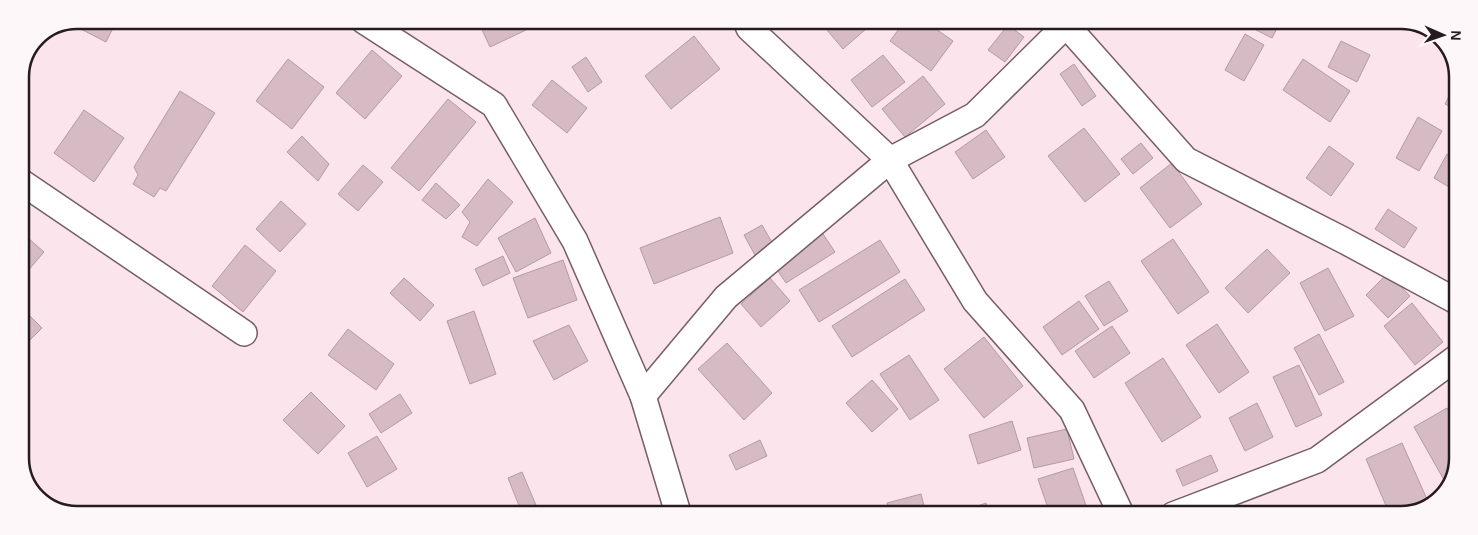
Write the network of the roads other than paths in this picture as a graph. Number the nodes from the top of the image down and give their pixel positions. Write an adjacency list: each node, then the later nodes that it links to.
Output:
1 (376, 29): 10 (street)
2 (750, 29): 5 (street)
3 (1063, 29): 5 (street)
4 (1072, 29): 7 (street)
5 (890, 160): 10 (street); 12 (street)
6 (29, 187): 8 (street)
7 (1449, 297)
8 (244, 333)
9 (1449, 363): 13 (street)
10 (643, 396): 11 (street)
11 (676, 506)
12 (1117, 506)
13 (1195, 506)

